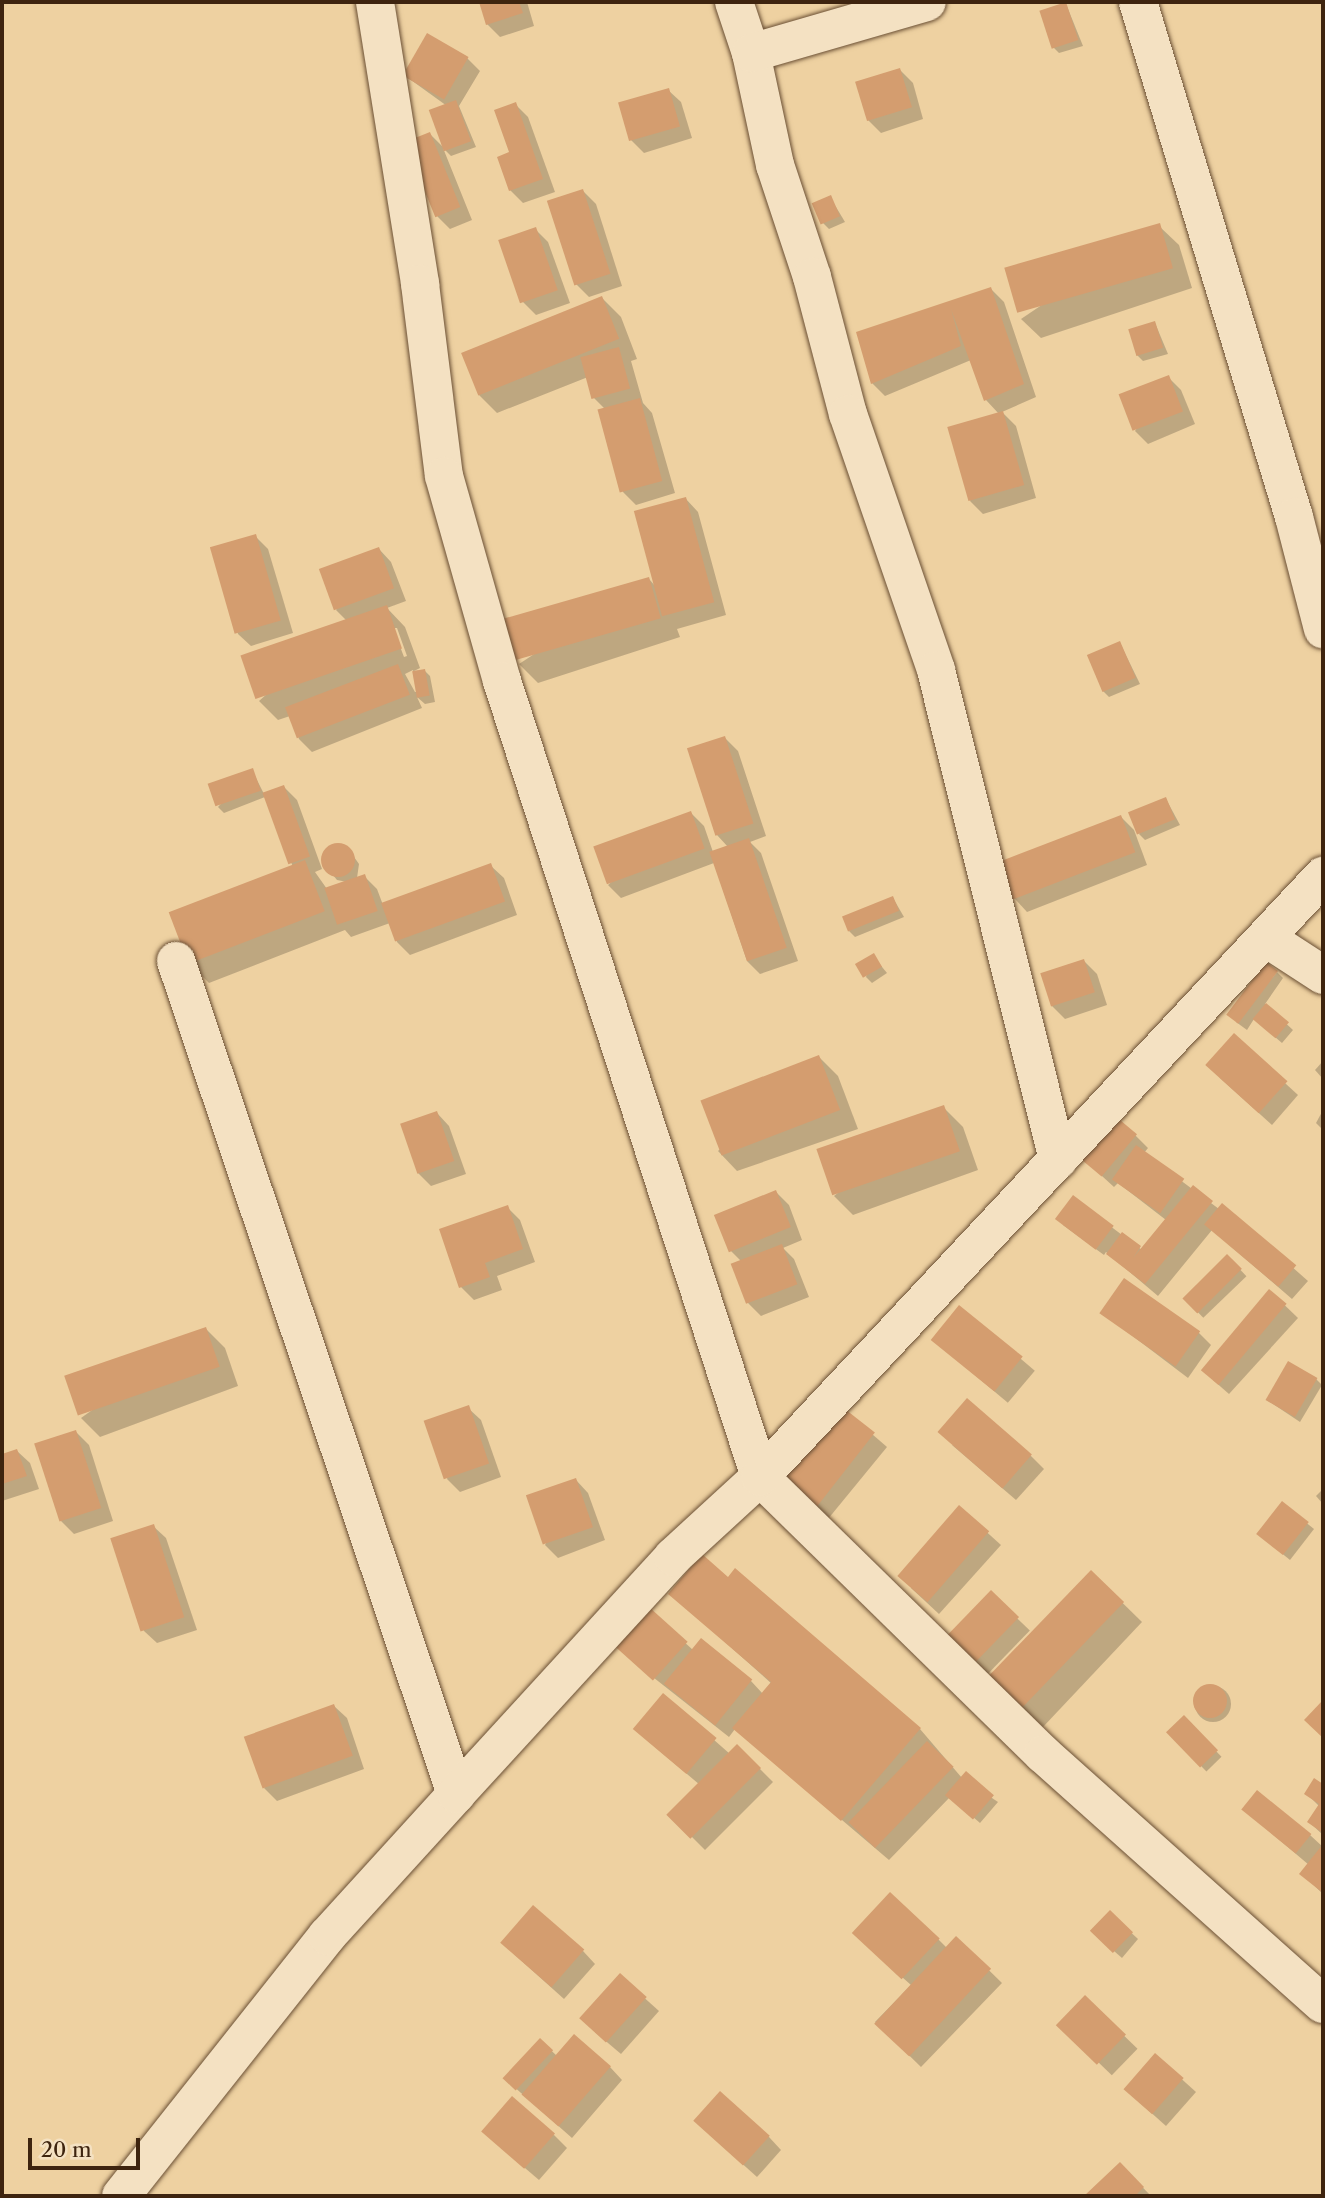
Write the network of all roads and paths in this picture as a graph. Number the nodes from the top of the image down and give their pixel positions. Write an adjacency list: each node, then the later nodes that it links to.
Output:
1 (375, 2): 12 (street)
2 (734, 2): 5 (street)
3 (928, 2): 5 (street)
4 (1138, 2): 6 (street)
5 (751, 53): 11 (street)
6 (1323, 629)
7 (1323, 876): 8 (street)
8 (1266, 938): 10 (street); 11 (street)
9 (176, 961): 13 (street)
10 (1323, 975)
11 (1058, 1160): 12 (street)
12 (760, 1477): 13 (street); 14 (street)
13 (456, 1794): 15 (street)
14 (1323, 2004)
15 (121, 2196)

